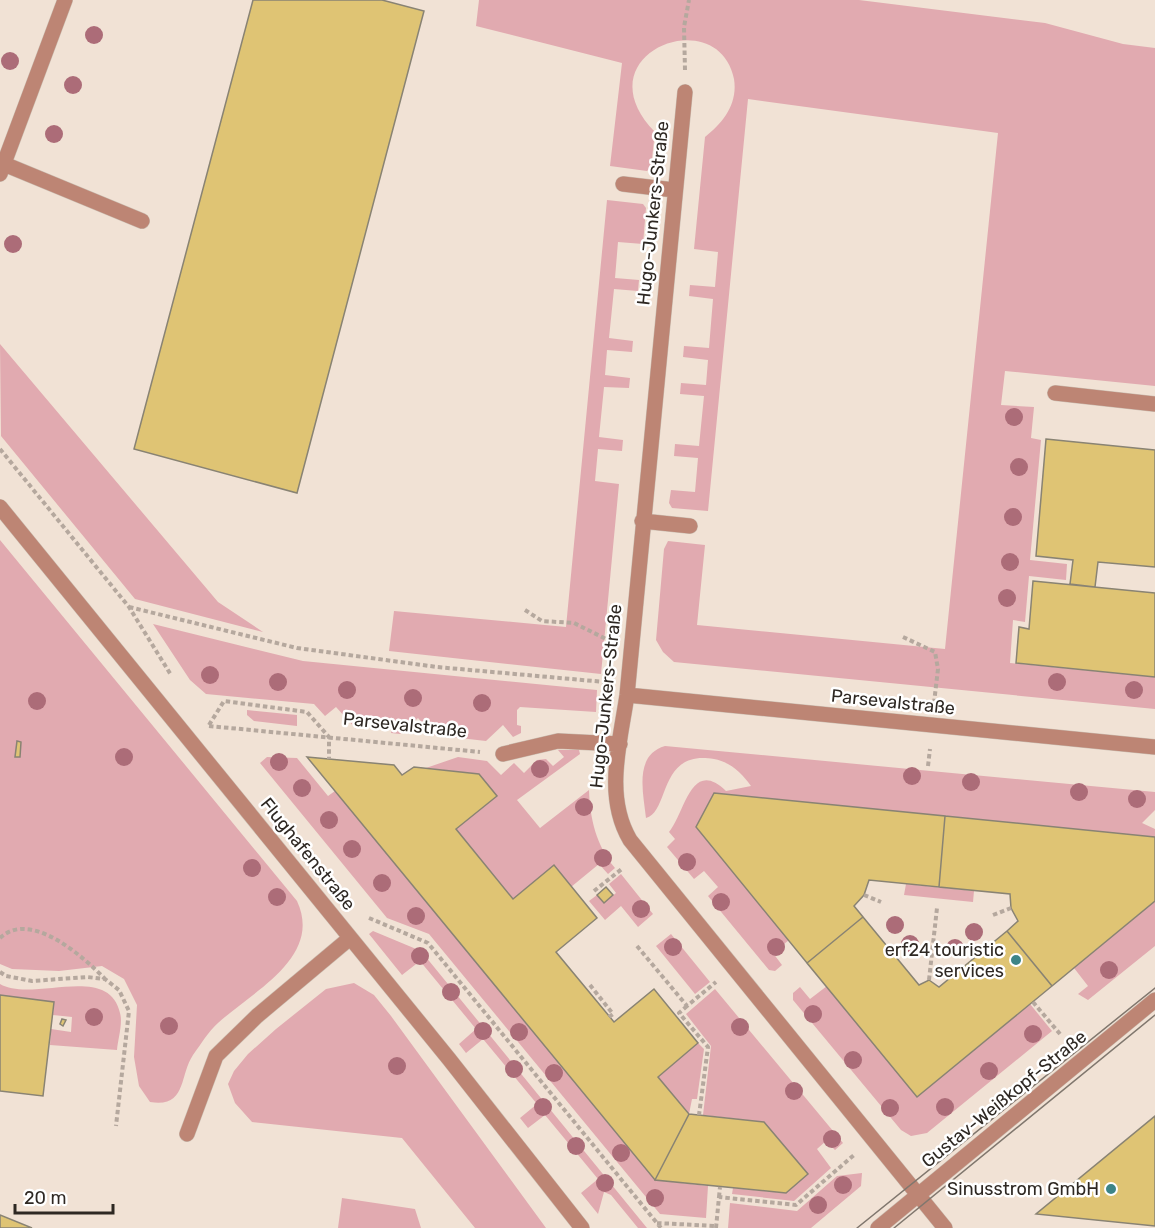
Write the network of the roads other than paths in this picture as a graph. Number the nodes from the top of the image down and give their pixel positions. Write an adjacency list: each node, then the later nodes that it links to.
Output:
1 (64, 0): 3 (street)
2 (685, 92): 5 (street, Hugo-Junkers-Straße)
3 (2, 169): 6 (street)
4 (623, 184): 5 (street)
5 (674, 190): 10 (street, Hugo-Junkers-Straße)
6 (142, 221)
7 (1055, 393): 8 (street)
8 (1155, 404)
9 (0, 507): 16 (street, Flughafenstraße)
10 (642, 521): 11 (street); 12 (street, Hugo-Junkers-Straße)
11 (690, 526)
12 (627, 695): 13 (street, Hugo-Junkers-Straße); 14 (street, Parsevalstraße)
13 (620, 744): 15 (street); 19 (street, Hugo-Junkers-Straße)
14 (1155, 747)
15 (503, 754)
16 (350, 938): 18 (street); 20 (street, Flughafenstraße)
17 (1155, 1000): 19 (street, Gustav-Weißkopf-Straße)
18 (186, 1134)
19 (918, 1195): 21 (street, Gustav-Weißkopf-Straße); 22 (street, Hugo-Junkers-Straße)
20 (582, 1228)
21 (878, 1228)
22 (945, 1228)

